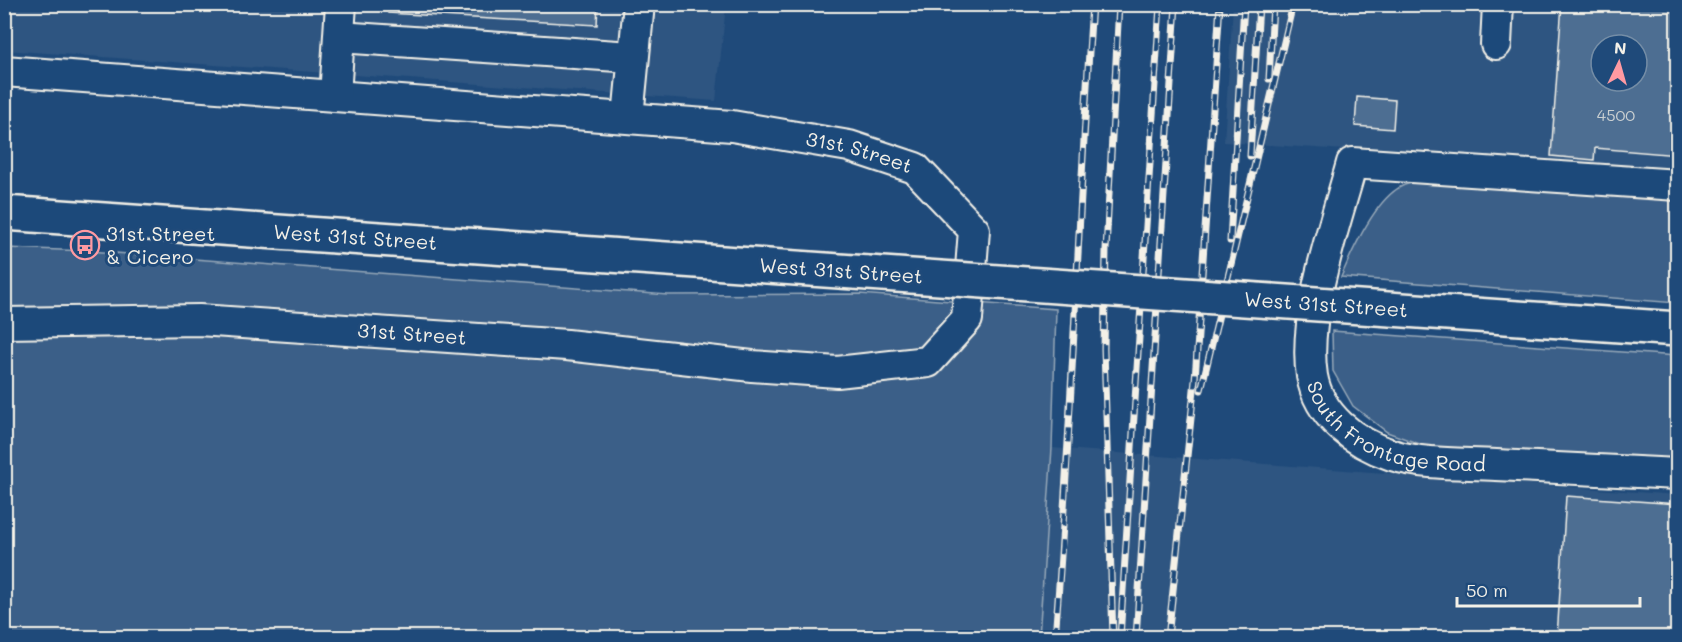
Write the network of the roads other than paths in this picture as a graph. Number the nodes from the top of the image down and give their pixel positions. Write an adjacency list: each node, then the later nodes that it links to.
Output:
1 (340, 4): 4 (street)
2 (639, 4): 6 (street)
3 (1498, 4): 5 (street)
4 (339, 37): 6 (street); 8 (street)
5 (1496, 44)
6 (632, 57): 9 (street)
7 (4, 71): 8 (street, 31st Street)
8 (335, 96): 9 (street, 31st Street)
9 (628, 117): 12 (street, 31st Street)
10 (1677, 184): 14 (street, South Frontage Road)
11 (4, 213): 13 (main road, West 31st Street, bridge)
12 (4, 322)
13 (1677, 329)
14 (1677, 474)

